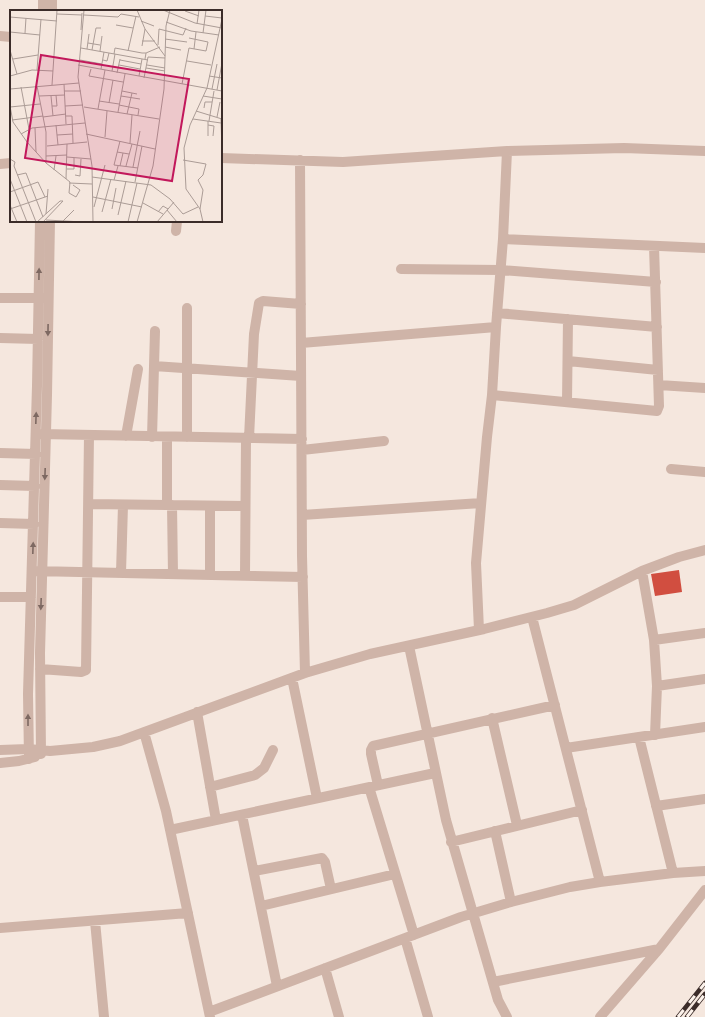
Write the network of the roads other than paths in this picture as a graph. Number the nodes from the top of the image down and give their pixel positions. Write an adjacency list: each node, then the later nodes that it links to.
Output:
1 (507, 151): 2 (street); 4 (street); 9 (street)
2 (705, 151)
3 (222, 158): 4 (street)
4 (300, 160): 17 (street)
5 (10, 163): 6 (street)
6 (0, 164)
7 (40, 222): 16 (street, one-way to 7)
8 (50, 222): 16 (street)
9 (504, 239): 10 (street); 13 (street)
10 (654, 246): 11 (street); 14 (street)
11 (705, 248)
12 (401, 269): 13 (street)
13 (501, 270): 14 (street); 19 (street)
14 (656, 282): 22 (street)
15 (0, 298): 16 (street)
16 (44, 298): 25 (street); 38 (street, one-way to 38)
17 (301, 304): 26 (street); 32 (street)
18 (187, 308): 29 (street)
19 (497, 313): 20 (street); 21 (street)
20 (568, 319): 22 (street); 27 (street)
21 (496, 327): 26 (street); 36 (street)
22 (657, 327): 31 (street)
23 (155, 332): 28 (street)
24 (0, 338): 25 (street)
25 (38, 339): 38 (street, one-way to 25)
26 (301, 343): 33 (street)
27 (568, 361): 31 (street); 37 (street)
28 (154, 366): 29 (street); 41 (street)
29 (187, 368): 32 (street); 43 (street)
30 (138, 369): 40 (street)
31 (658, 370): 34 (street)
32 (252, 372): 33 (street); 44 (street)
33 (301, 376): 45 (street)
34 (659, 384): 35 (street); 37 (street)
35 (705, 388)
36 (492, 395): 37 (street); 54 (street)
37 (567, 402)
38 (41, 434): 39 (street); 49 (street); 64 (street, one-way to 64)
39 (89, 435): 40 (street); 55 (street)
40 (126, 436): 41 (street)
41 (152, 437): 42 (street)
42 (167, 437): 43 (street); 57 (street)
43 (187, 437): 44 (street)
44 (247, 438): 45 (street); 59 (street)
45 (302, 439): 47 (street)
46 (384, 440): 47 (street)
47 (302, 450): 60 (street)
48 (0, 453): 49 (street)
49 (36, 454): 53 (street)
50 (671, 469): 51 (street)
51 (705, 472)
52 (0, 485): 53 (street)
53 (35, 486): 62 (street)
54 (481, 503): 60 (street); 75 (street)
55 (89, 504): 56 (street); 66 (street)
56 (123, 505): 57 (street); 67 (street)
57 (170, 505): 58 (street); 68 (street)
58 (210, 506): 59 (street); 69 (street)
59 (245, 506): 70 (street)
60 (302, 515): 71 (street)
61 (0, 523): 62 (street)
62 (34, 524): 64 (street, one-way to 62)
63 (705, 550): 65 (street)
64 (37, 571): 66 (street); 73 (street); 79 (street, one-way to 79)
65 (642, 571): 74 (street); 77 (street)
66 (87, 572): 67 (street); 79 (street)
67 (121, 573): 68 (street)
68 (172, 574): 69 (street)
69 (210, 575): 70 (street)
70 (245, 576): 71 (street)
71 (303, 577): 80 (street)
72 (0, 597): 73 (street)
73 (31, 597): 96 (street, one-way to 73)
74 (532, 617): 75 (street); 84 (street)
75 (479, 630): 78 (street)
76 (705, 632): 77 (street)
77 (654, 640): 83 (street)
78 (409, 646): 80 (street); 89 (street)
79 (40, 669): 95 (street)
80 (305, 673): 81 (street)
81 (292, 678): 85 (street); 101 (street)
82 (705, 680): 83 (street)
83 (656, 686): 90 (street)
84 (555, 705): 86 (street); 92 (street)
85 (197, 712): 88 (street); 100 (street)
86 (492, 718): 89 (street); 107 (street)
87 (705, 727): 90 (street)
88 (144, 732): 95 (street); 108 (street)
89 (427, 733): 98 (street); 99 (street)
90 (655, 735): 91 (street)
91 (639, 737): 92 (street); 103 (street)
92 (566, 748): 104 (street)
93 (0, 750): 96 (street)
94 (273, 750): 100 (street)
95 (44, 752): 96 (street)
96 (29, 754): 97 (street)
97 (0, 763)
98 (435, 773): 99 (street); 110 (street)
99 (373, 786): 101 (street); 114 (street)
100 (210, 787): 106 (street)
101 (317, 798): 105 (street)
102 (705, 799): 103 (street)
103 (656, 806): 113 (street)
104 (582, 810): 107 (street); 115 (street)
105 (242, 814): 106 (street); 111 (street)
106 (216, 820): 108 (street)
107 (517, 825): 109 (street)
108 (170, 830): 120 (street)
109 (495, 830): 110 (street); 118 (street)
110 (451, 842): 121 (street)
111 (254, 871): 116 (street); 119 (street)
112 (705, 871): 113 (street)
113 (673, 873): 115 (street)
114 (395, 874): 116 (street); 124 (street)
115 (600, 882): 118 (street)
116 (331, 889): 119 (street)
117 (705, 890): 125 (street)
118 (512, 902): 121 (street)
119 (261, 906): 128 (street)
120 (188, 913): 122 (street); 129 (street)
121 (472, 914): 124 (street); 127 (street)
122 (95, 920): 123 (street); 130 (street)
123 (0, 928)
124 (409, 937): 126 (street); 132 (street)
125 (659, 949): 127 (street); 134 (street)
126 (325, 968): 128 (street); 131 (street)
127 (493, 982): 133 (street)
128 (277, 986): 129 (street)
129 (210, 1015)
130 (104, 1017)
131 (339, 1017)
132 (428, 1017)
133 (506, 1017)
134 (600, 1017)

